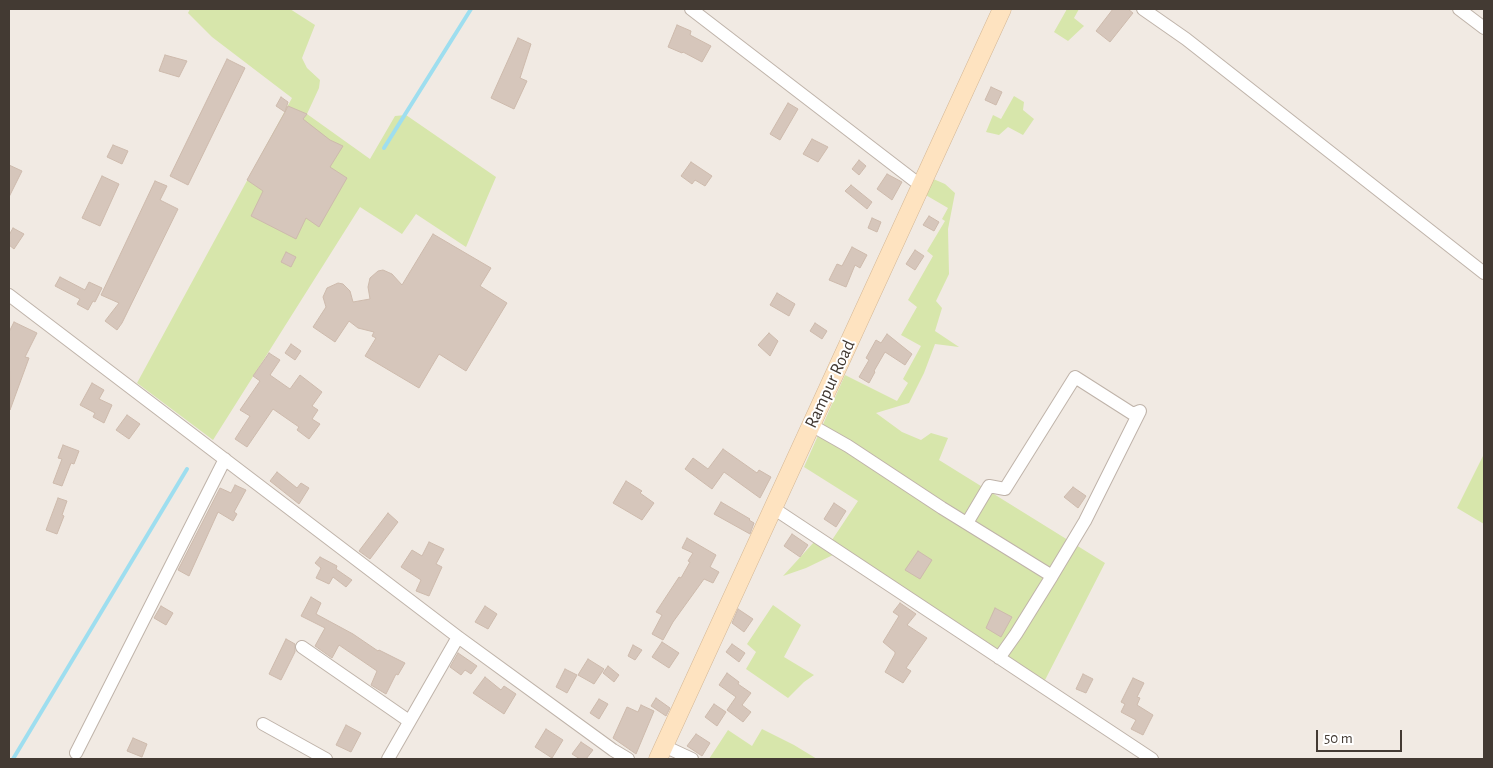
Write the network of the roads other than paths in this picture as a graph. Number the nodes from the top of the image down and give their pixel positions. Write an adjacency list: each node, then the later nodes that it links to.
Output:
1 (691, 9): 6 (street)
2 (1002, 9): 6 (main road, Rampur Road)
3 (1143, 9): 7 (street)
4 (1459, 9): 5 (street)
5 (1484, 28)
6 (920, 185): 9 (main road, Rampur Road)
7 (1484, 273)
8 (9, 295): 10 (street)
9 (811, 425): 11 (main road, Rampur Road); 12 (street)
10 (225, 459): 14 (street); 19 (street)
11 (773, 508): 16 (street); 20 (main road, Rampur Road)
12 (967, 523): 13 (street); 13 (street)
13 (1052, 576): 16 (street)
14 (458, 637): 17 (street); 23 (street)
15 (302, 647): 17 (street)
16 (999, 658): 25 (street)
17 (409, 721): 22 (street)
18 (264, 724): 21 (street)
19 (76, 753)
20 (661, 753): 24 (street)
21 (326, 759)
22 (388, 759)
23 (628, 759)
24 (692, 759)
25 (1152, 759)

